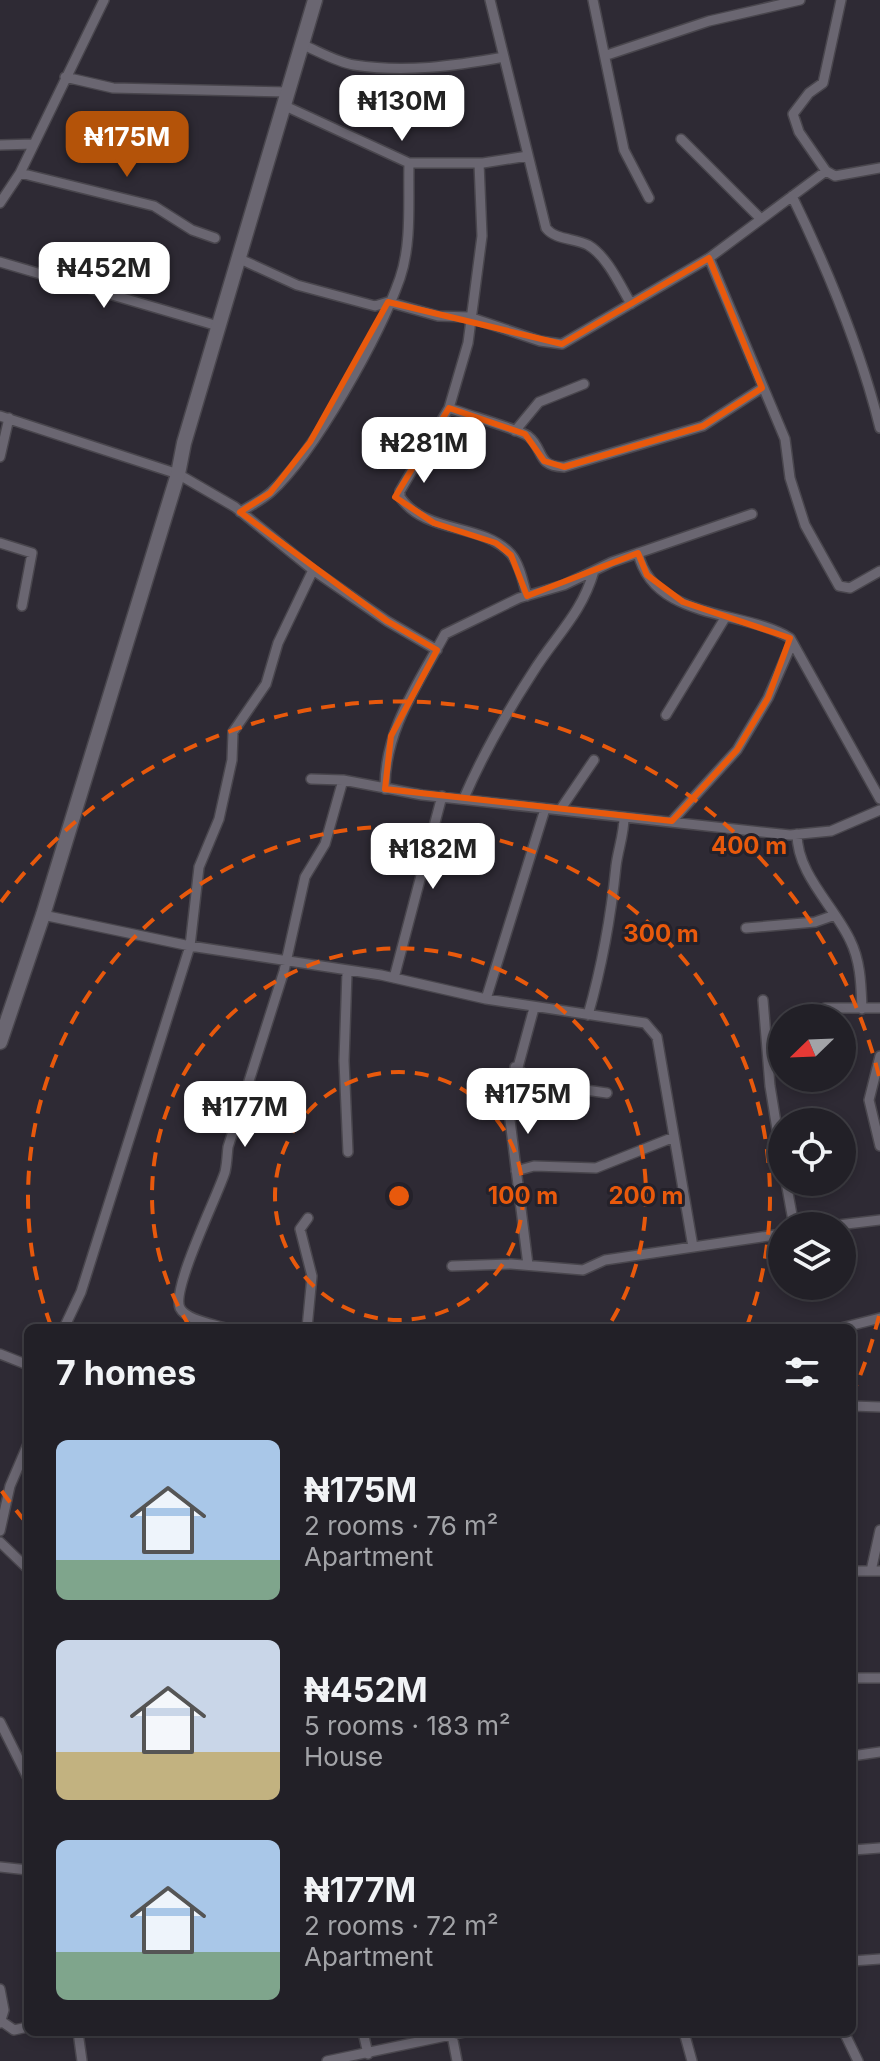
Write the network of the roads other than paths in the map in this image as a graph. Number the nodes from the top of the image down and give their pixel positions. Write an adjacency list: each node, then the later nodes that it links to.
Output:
1 (104, 0): 10 (street)
2 (315, 0): 7 (street)
3 (490, 0): 9 (street)
4 (593, 0): 8 (street)
5 (800, 0): 8 (street)
6 (841, 0): 19 (street)
7 (301, 44): 9 (street); 11 (street)
8 (607, 55): 22 (street)
9 (504, 57): 15 (street)
10 (65, 77): 11 (street); 13 (street)
11 (285, 98): 16 (street); 27 (street)
12 (681, 139): 24 (street)
13 (34, 144): 14 (street); 20 (street)
14 (0, 145)
15 (528, 156): 17 (street); 30 (street)
16 (409, 163): 17 (street); 29 (street)
17 (479, 163): 31 (street)
18 (880, 168): 19 (street)
19 (826, 171): 21 (street)
20 (20, 173): 23 (street); 25 (street)
21 (792, 196): 24 (street); 37 (street)
22 (649, 198)
23 (0, 203)
24 (759, 217): 26 (street)
25 (215, 238)
26 (709, 258): 30 (street); 34 (street)
27 (240, 259): 29 (street); 32 (street)
28 (0, 262): 32 (street)
29 (388, 302): 31 (street); 41 (street)
30 (631, 304): 31 (street)
31 (469, 317): 35 (street)
32 (218, 326): 40 (street)
33 (584, 384): 38 (street)
34 (762, 388): 38 (street); 47 (street)
35 (449, 408): 38 (street); 49 (street)
36 (5, 417): 39 (street); 40 (street)
37 (880, 428)
38 (515, 431)
39 (0, 457)
40 (178, 474): 41 (street); 55 (street); 69 (street)
41 (240, 512): 45 (street)
42 (752, 514): 44 (street)
43 (0, 543): 50 (street)
44 (638, 553): 46 (street); 51 (street)
45 (313, 570): 53 (street); 72 (street)
46 (594, 571): 49 (street); 61 (street)
47 (877, 573): 48 (street)
48 (880, 586)
49 (527, 596): 53 (street)
50 (22, 606)
51 (725, 618): 52 (street); 54 (street)
52 (792, 643): 62 (street); 67 (street)
53 (437, 650): 59 (street)
54 (666, 715)
55 (88, 753)
56 (594, 760): 64 (street)
57 (311, 779): 58 (street)
58 (343, 780): 59 (street); 73 (street)
59 (385, 789): 60 (street)
60 (442, 796): 61 (street); 75 (street)
61 (464, 798): 63 (street)
62 (880, 799)
63 (545, 809): 64 (street); 76 (street)
64 (560, 810): 66 (street)
65 (880, 810): 68 (street)
66 (624, 817): 67 (street); 82 (street)
67 (672, 821): 68 (street)
68 (797, 834): 70 (street)
69 (43, 915): 72 (street); 83 (street)
70 (835, 915): 71 (street); 81 (street)
71 (746, 928)
72 (190, 946): 73 (street); 100 (street)
73 (286, 958): 74 (street); 101 (street)
74 (347, 972): 75 (street); 90 (street)
75 (394, 978): 76 (street)
76 (486, 999): 78 (street)
77 (763, 1000): 87 (street)
78 (534, 1008): 82 (street); 85 (street)
79 (880, 1008): 81 (street)
80 (856, 1009): 81 (street)
81 (862, 1009)
82 (588, 1015): 88 (street)
83 (0, 1042)
84 (880, 1056): 89 (street)
85 (515, 1067): 86 (street); 91 (street)
86 (607, 1093)
87 (774, 1108)
88 (674, 1137): 91 (street); 96 (street)
89 (880, 1146)
90 (348, 1152)
91 (516, 1171): 97 (street)
92 (308, 1218): 102 (street)
93 (880, 1220): 94 (street)
94 (856, 1223)
95 (768, 1236): 96 (street)
96 (693, 1247): 97 (street)
97 (528, 1265): 98 (street)
98 (452, 1266)
99 (880, 1318): 103 (street)
100 (66, 1324)
101 (214, 1324)
102 (307, 1324)
103 (856, 1324)
104 (0, 1354): 105 (street)
105 (24, 1363)
106 (856, 1406): 107 (street)
107 (880, 1407)
108 (24, 1453): 110 (street)
109 (880, 1530): 113 (street)
110 (0, 1531)
111 (0, 1542): 112 (street)
112 (24, 1565)
113 (875, 1571)
114 (856, 1678): 115 (street)
115 (880, 1678)
116 (0, 1722): 119 (street)
117 (880, 1752): 118 (street)
118 (856, 1755)
119 (24, 1770)
120 (880, 1848): 121 (street)
121 (856, 1850)
122 (24, 1866): 123 (street)
123 (0, 1867)
124 (880, 1959): 125 (street)
125 (856, 1961)
126 (0, 1989): 127 (street)
127 (1, 2022): 128 (street)
128 (24, 2028)
129 (79, 2036): 136 (street)
130 (364, 2036): 135 (street)
131 (448, 2036): 135 (street)
132 (452, 2036): 138 (street)
133 (685, 2036): 139 (street)
134 (846, 2036): 140 (street)
135 (368, 2054): 137 (street)
136 (82, 2061)
137 (327, 2061)
138 (457, 2061)
139 (692, 2061)
140 (858, 2061)

